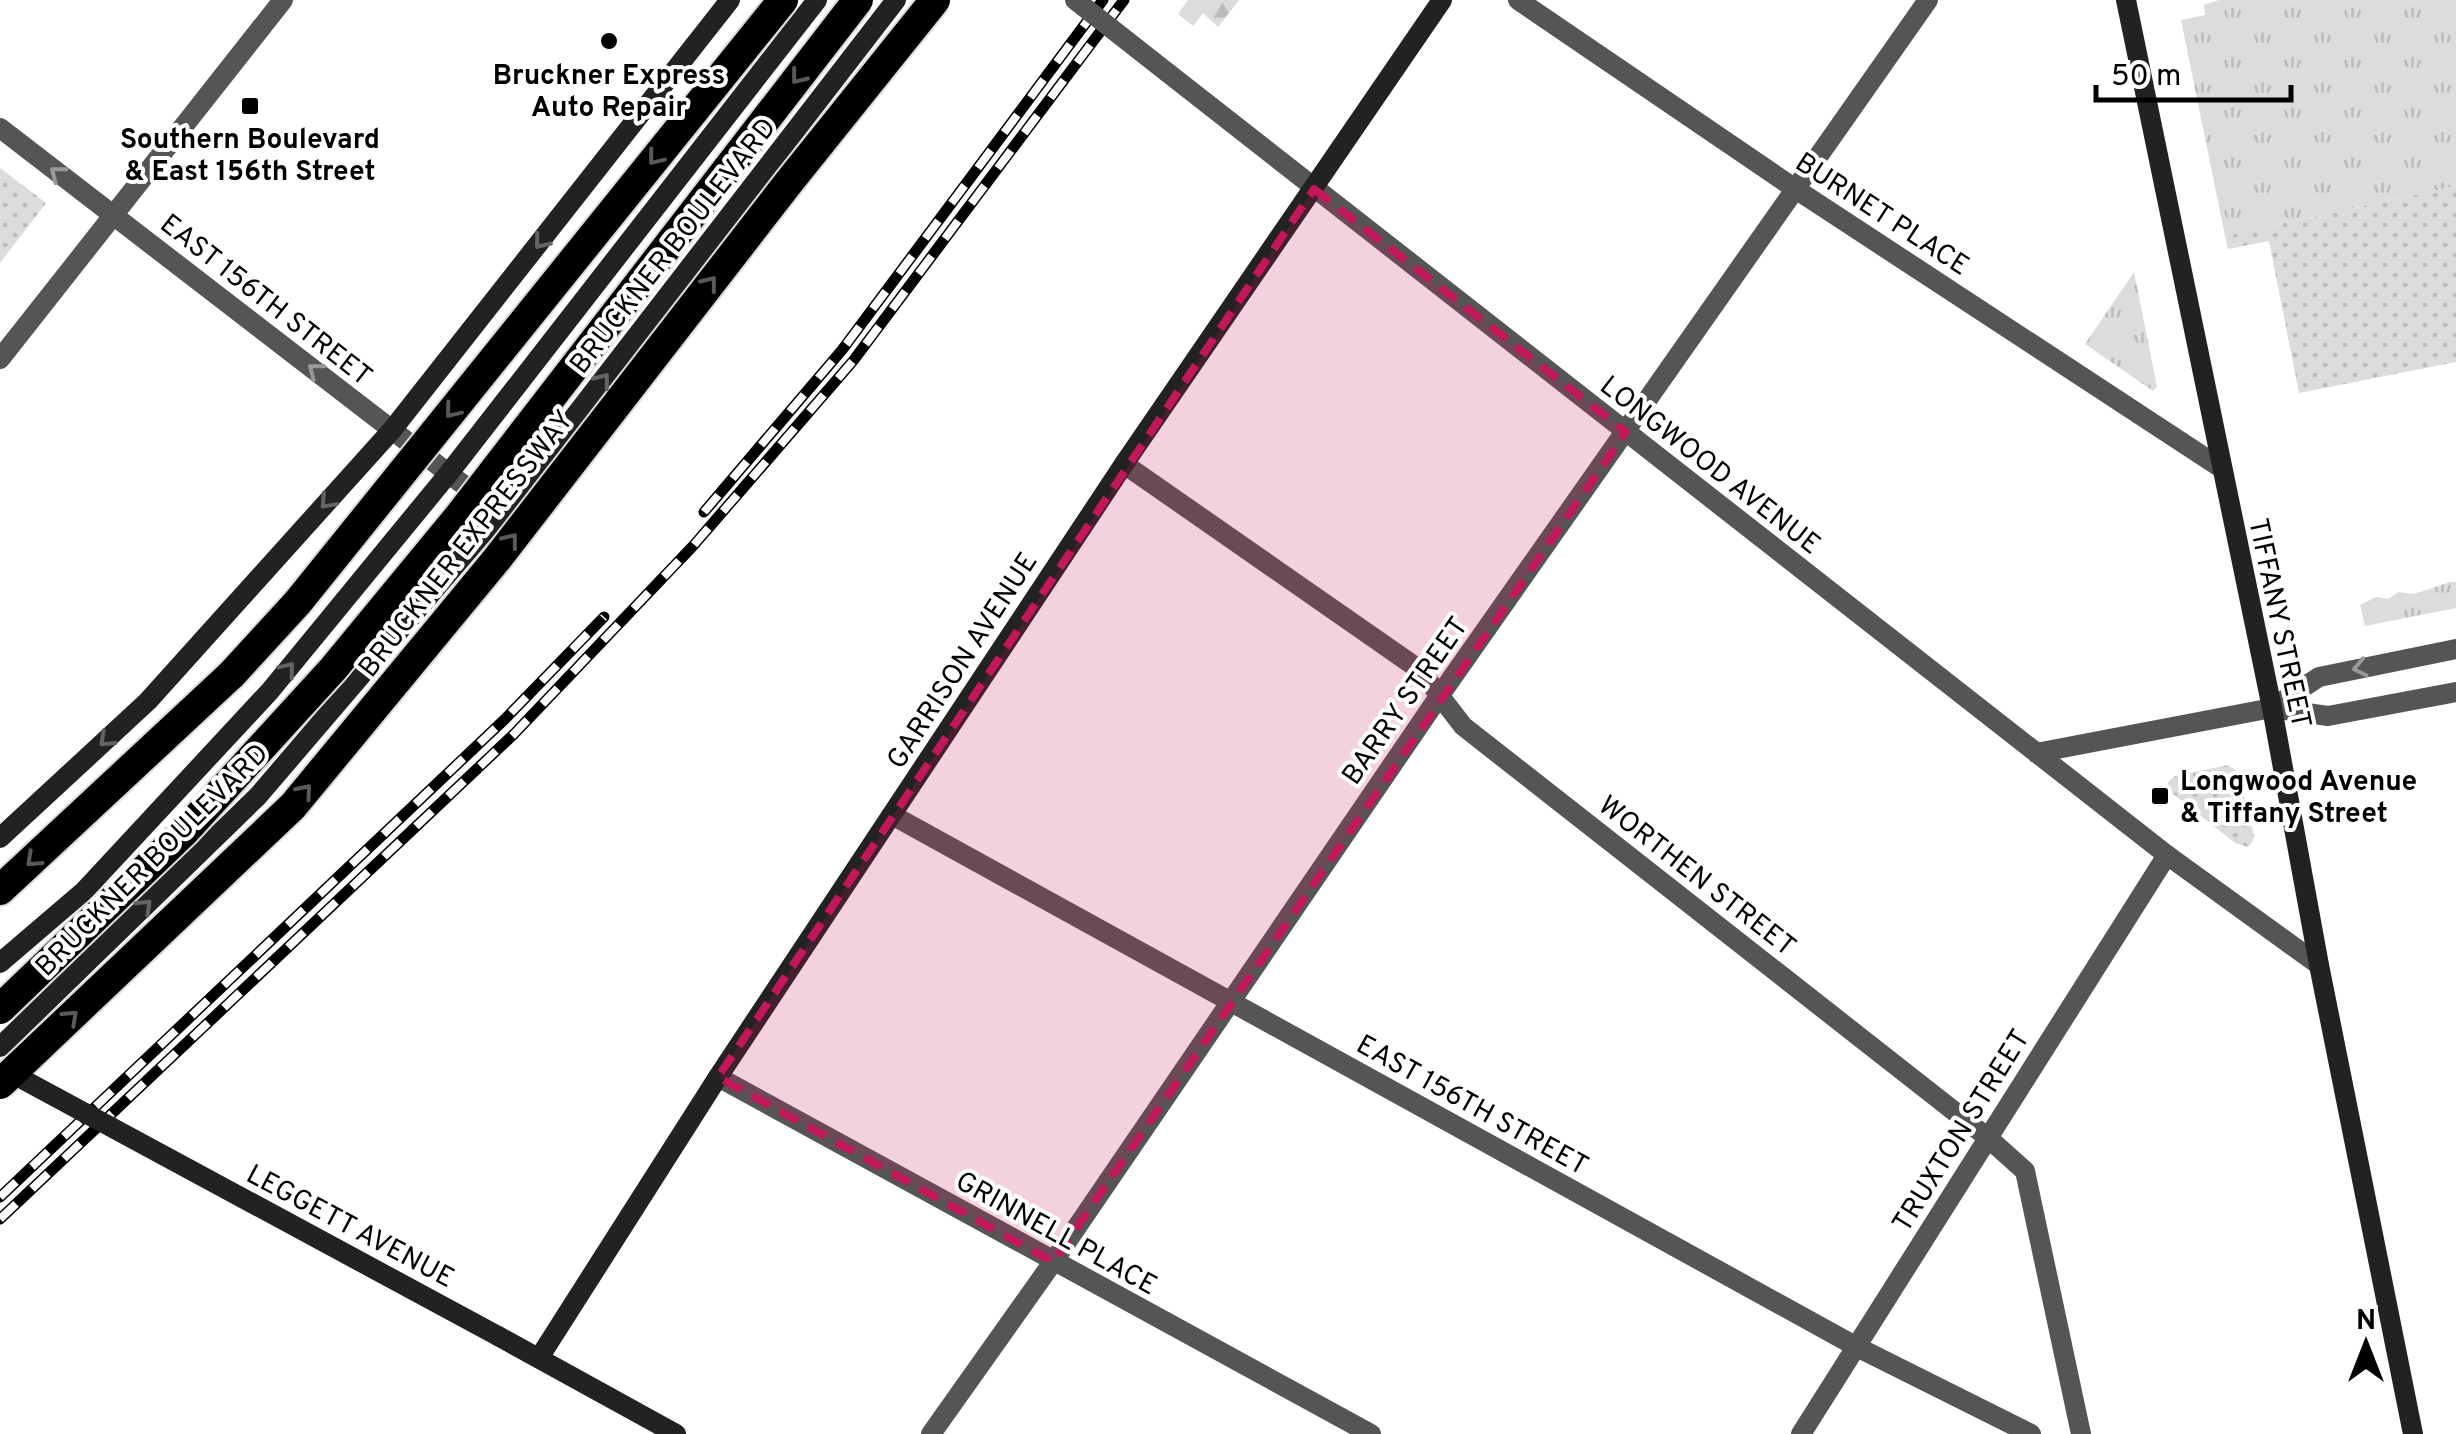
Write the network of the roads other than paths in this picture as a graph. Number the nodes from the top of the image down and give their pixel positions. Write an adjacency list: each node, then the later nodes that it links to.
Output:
1 (283, 0): 16 (street)
2 (730, 0): 18 (main road, one-way to 18)
3 (782, 0): 32 (highway, one-way to 32, bridge)
4 (817, 0): 22 (main road, BRUCKNER BOULEVARD)
5 (858, 0): 36 (highway, BRUCKNER EXPRESSWAY, one-way to 36, bridge)
6 (896, 0): 23 (main road, BRUCKNER BOULEVARD, one-way to 6)
7 (935, 0): 40 (highway, BRUCKNER EXPRESSWAY, one-way to 7, bridge)
8 (1075, 0): 14 (street, LONGWOOD AVENUE, bridge)
9 (1442, 0): 14 (main road, GARRISON AVENUE)
10 (1518, 0): 15 (street, BURNET PLACE)
11 (1928, 0): 15 (street, BARRY STREET)
12 (2126, 0): 21 (main road, TIFFANY STREET)
13 (0, 128): 16 (street, EAST 156TH STREET, one-way to 13)
14 (1314, 188): 19 (street, LONGWOOD AVENUE); 20 (main road, GARRISON AVENUE)
15 (1794, 188): 19 (street, BARRY STREET); 21 (street, BURNET PLACE)
16 (114, 216): 17 (street); 18 (street, EAST 156TH STREET, one-way to 16)
17 (0, 359)
18 (392, 430): 22 (street, EAST 156TH STREET); 30 (main road, one-way to 30)
19 (1626, 432): 26 (street, BARRY STREET); 28 (street, LONGWOOD AVENUE)
20 (1124, 464): 26 (street, WORTHEN STREET); 29 (main road, GARRISON AVENUE)
21 (2221, 468): 27 (main road, TIFFANY STREET)
22 (448, 473): 23 (street, EAST 156TH STREET); 33 (main road, BRUCKNER BOULEVARD, one-way to 22)
23 (500, 513): 37 (main road, BRUCKNER BOULEVARD, one-way to 23)
24 (2456, 649): 27 (street, one-way to 27)
25 (2456, 692): 27 (street)
26 (1440, 696): 35 (street, BARRY STREET); 41 (street, WORTHEN STREET)
27 (2272, 708): 28 (street); 34 (main road, TIFFANY STREET)
28 (2036, 753): 31 (street, LONGWOOD AVENUE)
29 (892, 815): 35 (street, EAST 156TH STREET); 39 (main road, GARRISON AVENUE)
30 (0, 838)
31 (2167, 855): 34 (street, LONGWOOD AVENUE); 41 (street, TRUXTON STREET)
32 (0, 890)
33 (0, 963)
34 (2318, 965): 51 (main road, TIFFANY STREET)
35 (1230, 1002): 42 (street, BARRY STREET); 43 (street, EAST 156TH STREET)
36 (0, 1009)
37 (0, 1047)
38 (0, 1066): 40 (main road, LEGGETT AVENUE)
39 (718, 1077): 42 (street, GRINNELL PLACE); 44 (main road, GARRISON AVENUE)
40 (12, 1082): 44 (main road, LEGGETT AVENUE, bridge)
41 (1987, 1137): 43 (street, TRUXTON STREET); 50 (street, WORTHEN STREET)
42 (1054, 1262): 46 (street, BARRY STREET); 47 (street, GRINNELL PLACE)
43 (1857, 1347): 48 (street, TRUXTON STREET); 49 (street, EAST 156TH STREET)
44 (539, 1358): 45 (main road, LEGGETT AVENUE)
45 (676, 1434)
46 (931, 1434)
47 (1370, 1434)
48 (1800, 1434)
49 (2031, 1434)
50 (2082, 1434)
51 (2413, 1434)

